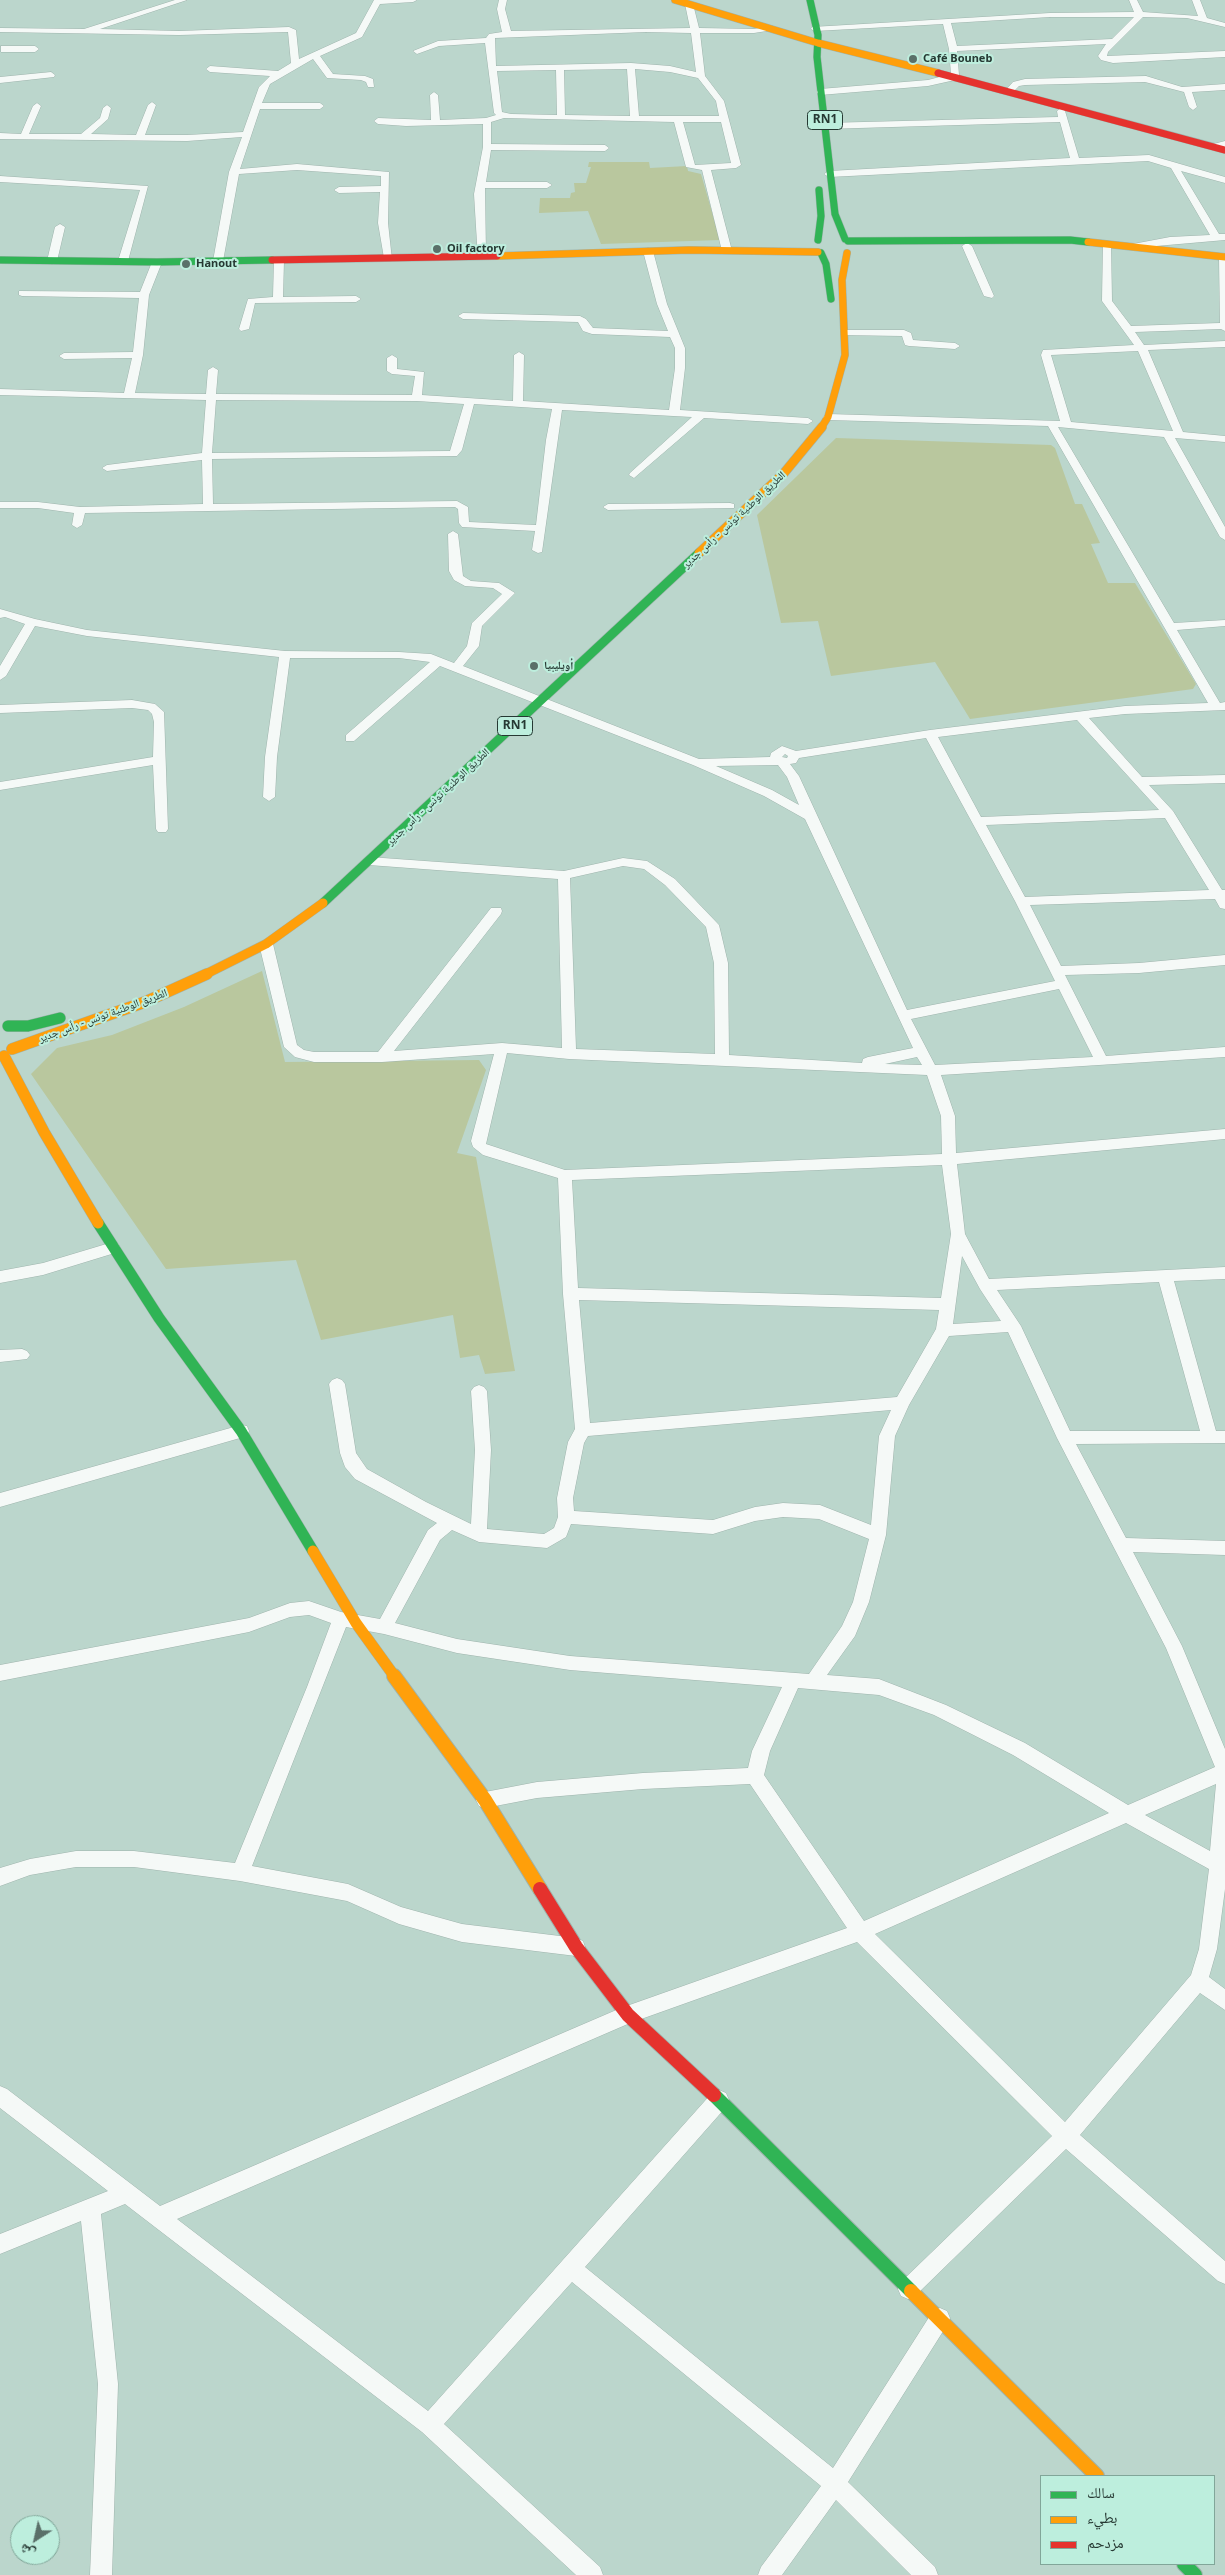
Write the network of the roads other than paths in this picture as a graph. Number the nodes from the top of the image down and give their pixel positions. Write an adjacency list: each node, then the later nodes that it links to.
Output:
1 (183, 0): 19 (street)
2 (413, 0): 9 (street)
3 (502, 0): 20 (street)
4 (675, 0): 10 (main road)
5 (800, 0): 15 (main road, الطريق الوطنية تونس - رأس جدير / RN1)
6 (810, 0): 21 (main road, الطريق الوطنية تونس - رأس جدير / RN1)
7 (1133, 0): 11 (street)
8 (1196, 0): 12 (street)
9 (378, 1): 29 (street)
10 (688, 2): 15 (main road); 16 (main road); 17 (street)
11 (1140, 15): 12 (street); 13 (street); 23 (street)
12 (1203, 19): 14 (street)
13 (947, 22): 21 (street); 25 (street)
14 (1225, 25)
15 (801, 27): 16 (main road); 21 (main road); 87 (main road, الطريق الوطنية تونس - رأس جدير / RN1)
16 (770, 28): 17 (street)
17 (695, 30): 20 (street); 37 (street)
18 (3, 31): 19 (street); 27 (street)
19 (85, 31): 30 (street)
20 (506, 34): 22 (street)
21 (817, 36): 38 (main road); 44 (main road, الطريق الوطنية تونس - رأس جدير / RN1)
22 (489, 40): 26 (street); 33 (street)
23 (1115, 41): 25 (street); 28 (street)
24 (36, 49): 27 (street)
25 (953, 49): 38 (street)
26 (417, 51)
27 (1, 52)
28 (1225, 54)
29 (315, 55): 30 (street); 40 (street)
30 (295, 64): 35 (street)
31 (631, 66): 32 (street); 37 (street); 55 (street)
32 (560, 67): 33 (street); 54 (street)
33 (493, 69): 53 (street)
34 (210, 70): 35 (street)
35 (278, 74): 49 (street)
36 (51, 75): 39 (street)
37 (701, 76): 56 (street)
38 (954, 76): 43 (main road); 44 (street)
39 (0, 80)
40 (371, 85)
41 (1225, 88): 42 (street)
42 (1187, 90): 43 (street); 52 (street)
43 (1009, 91): 47 (main road)
44 (820, 92): 62 (main road, الطريق الوطنية تونس - رأس جدير / RN1)
45 (434, 95): 61 (street)
46 (152, 105): 67 (street)
47 (1061, 105): 58 (street); 69 (main road)
48 (37, 106): 65 (street)
49 (255, 106): 50 (street); 63 (street)
50 (320, 106)
51 (107, 108): 66 (street)
52 (1193, 108)
53 (502, 116): 54 (street); 59 (street)
54 (561, 116): 55 (street)
55 (635, 118): 57 (street)
56 (724, 118): 57 (street); 75 (street)
57 (678, 119): 75 (street)
58 (1063, 119): 62 (street); 73 (street)
59 (487, 121): 61 (street); 70 (street)
60 (378, 122): 61 (street)
61 (436, 123)
62 (825, 126): 77 (main road, الطريق الوطنية تونس - رأس جدير / RN1)
63 (246, 134): 67 (street); 76 (street)
64 (0, 136): 65 (street)
65 (24, 136): 66 (street)
66 (83, 137): 67 (street)
67 (140, 138)
68 (1225, 144): 69 (street)
69 (1210, 146): 72 (main road)
70 (487, 147): 71 (street); 80 (street)
71 (605, 148)
72 (1225, 150)
73 (1075, 160): 74 (street); 77 (street)
74 (1174, 166): 79 (street); 85 (street)
75 (706, 168): 90 (street)
76 (234, 172): 82 (street); 96 (street)
77 (829, 174): 87 (main road, الطريق الوطنية تونس - رأس جدير / RN1)
78 (0, 179): 99 (street)
79 (1225, 180)
80 (481, 185): 81 (street); 92 (street)
81 (547, 186)
82 (385, 189): 83 (street); 94 (street)
83 (339, 190)
84 (60, 227): 98 (street)
85 (1220, 237): 89 (street)
86 (1106, 244): 87 (main road); 88 (main road); 89 (main road); 110 (street)
87 (832, 245): 88 (main road); 90 (main road); 107 (main road, الطريق الوطنية تونس - رأس جدير / RN1); 111 (main road, الطريق الوطنية تونس - رأس جدير / RN1)
88 (967, 246): 103 (street)
89 (1136, 246): 93 (main road)
90 (727, 249): 91 (main road)
91 (648, 251): 92 (main road); 112 (street)
92 (481, 257): 94 (main road)
93 (1225, 257): 108 (street)
94 (389, 258): 97 (main road)
95 (0, 260): 98 (main road)
96 (218, 260): 97 (main road); 100 (main road)
97 (279, 260): 104 (street)
98 (52, 261): 99 (main road)
99 (124, 261): 100 (main road)
100 (157, 262): 102 (street)
101 (22, 293): 102 (street)
102 (144, 295): 116 (street)
103 (989, 296)
104 (278, 299): 105 (street); 109 (street)
105 (356, 299)
106 (463, 316): 112 (street)
107 (832, 325)
108 (1225, 327): 110 (street)
109 (244, 329)
110 (1129, 329): 115 (street)
111 (844, 332): 114 (street); 130 (main road, الطريق الوطنية تونس - رأس جدير / RN1)
112 (674, 334): 128 (street)
113 (1225, 344): 115 (street)
114 (954, 346)
115 (1142, 347): 133 (street); 135 (street)
116 (138, 355): 118 (street); 122 (street)
117 (519, 355): 126 (street)
118 (64, 356)
119 (392, 358): 124 (street)
120 (213, 370): 123 (street)
121 (0, 392): 122 (street)
122 (129, 396): 123 (street)
123 (212, 397): 124 (street); 137 (street)
124 (417, 398): 125 (street)
125 (470, 401): 126 (street); 137 (street)
126 (518, 404): 127 (street)
127 (558, 406): 128 (street); 148 (street)
128 (674, 413): 129 (street)
129 (701, 415): 131 (street); 139 (street)
130 (828, 416): 132 (street); 162 (main road, الطريق الوطنية تونس - رأس جدير / RN1)
131 (810, 417): 134 (main road)
132 (1051, 423): 133 (street); 155 (street)
133 (1066, 424): 135 (street)
134 (799, 435)
135 (1174, 436): 136 (street); 145 (street)
136 (1225, 439)
137 (207, 456): 138 (street); 142 (street)
138 (107, 468)
139 (634, 475)
140 (733, 503): 143 (street); 146 (main road, الطريق الوطنية تونس - رأس جدير)
141 (0, 505): 144 (street)
142 (208, 507): 144 (street); 148 (street)
143 (608, 507)
144 (80, 510): 147 (street)
145 (1219, 516): 150 (street)
146 (717, 518)
147 (76, 525)
148 (541, 528): 151 (street)
149 (453, 534): 158 (street)
150 (1225, 536)
151 (538, 550)
152 (1, 613): 153 (street)
153 (32, 622): 156 (street); 159 (street)
154 (1225, 623): 155 (street)
155 (1172, 626): 163 (street)
156 (285, 654): 157 (street); 174 (street)
157 (440, 660): 158 (street); 167 (street)
158 (457, 666): 161 (street)
159 (0, 676)
160 (537, 686): 161 (main road, RN1)
161 (521, 700): 162 (street)
162 (540, 702): 170 (street); 181 (main road, الطريق الوطنية تونس - رأس جدير / RN1)
163 (1221, 706): 165 (street)
164 (0, 709): 169 (street)
165 (1080, 716): 166 (street); 172 (street)
166 (930, 734): 168 (street); 179 (street)
167 (350, 738)
168 (785, 758): 170 (street); 177 (street)
169 (159, 760): 173 (street); 180 (street)
170 (697, 762): 177 (street)
171 (1225, 779): 172 (street)
172 (1141, 781): 176 (street)
173 (0, 786)
174 (269, 797)
175 (418, 798): 178 (main road, الطريق الوطنية تونس - رأس جدير)
176 (1169, 814): 179 (street); 183 (street)
177 (810, 817): 193 (street)
178 (397, 818)
179 (978, 821): 184 (street)
180 (162, 829)
181 (369, 861): 182 (street); 186 (main road, الطريق الوطنية تونس - رأس جدير / RN1)
182 (564, 875): 198 (street); 201 (street)
183 (1222, 898): 184 (street)
184 (1021, 901): 188 (street)
185 (496, 911): 200 (street)
186 (266, 944): 199 (main road, الطريق الوطنية تونس - رأس جدير / RN1); 200 (street)
187 (1225, 960): 188 (street)
188 (1056, 971): 189 (street)
189 (1062, 984): 193 (street); 202 (street)
190 (140, 991): 191 (main road, الطريق الوطنية تونس - رأس جدير)
191 (113, 1000)
192 (68, 1015): 194 (main road, الطريق الوطنية تونس - رأس جدير)
193 (903, 1016): 196 (street)
194 (4, 1024): 199 (main road)
195 (502, 1048): 198 (street); 200 (street); 207 (street)
196 (922, 1051): 203 (street); 204 (street)
197 (1225, 1052): 202 (street)
198 (569, 1054): 201 (street)
199 (5, 1055): 209 (main road)
200 (382, 1057)
201 (722, 1059): 203 (street)
202 (1102, 1061): 204 (street)
203 (839, 1067): 204 (street)
204 (932, 1070): 206 (street)
205 (1225, 1134): 206 (street)
206 (949, 1159): 207 (street); 208 (street)
207 (565, 1175): 214 (street)
208 (958, 1234): 213 (street); 215 (street)
209 (113, 1248): 211 (street); 224 (main road)
210 (1225, 1273): 212 (street)
211 (0, 1277)
212 (1165, 1278): 213 (street); 225 (street)
213 (985, 1285): 216 (street)
214 (571, 1294): 215 (street); 223 (street)
215 (947, 1304): 217 (street)
216 (1013, 1326): 217 (street); 226 (street)
217 (944, 1330): 222 (street)
218 (22, 1355): 219 (street)
219 (0, 1356)
220 (337, 1384): 229 (street)
221 (479, 1391): 230 (street)
222 (902, 1403): 223 (street); 231 (street)
223 (583, 1430): 228 (street)
224 (241, 1431): 227 (street); 234 (main road)
225 (1217, 1437): 226 (street)
226 (1065, 1438): 232 (street)
227 (0, 1500)
228 (566, 1516): 230 (street); 231 (street)
229 (449, 1522): 230 (street); 235 (street)
230 (479, 1535)
231 (878, 1535): 238 (street)
232 (1122, 1545): 233 (street); 239 (street)
233 (1225, 1548)
234 (348, 1621): 235 (street); 236 (street); 242 (main road); 245 (street)
235 (384, 1627): 237 (street)
236 (0, 1673)
237 (794, 1680): 238 (street); 240 (street)
238 (814, 1681): 243 (street)
239 (1225, 1770): 243 (street)
240 (755, 1776): 242 (street); 248 (street)
241 (1225, 1776): 244 (street)
242 (485, 1800): 249 (main road)
243 (1130, 1814): 244 (street); 248 (street)
244 (1222, 1865): 247 (street)
245 (240, 1872): 246 (street); 249 (street)
246 (0, 1877)
247 (1219, 1906): 250 (street)
248 (860, 1932): 252 (street); 255 (street)
249 (576, 1947): 252 (main road)
250 (1200, 1980): 251 (street); 255 (street)
251 (1225, 2001)
252 (628, 2014): 254 (main road); 258 (street)
253 (0, 2096): 256 (street)
254 (719, 2100): 260 (street); 262 (main road)
255 (1066, 2136): 261 (street); 262 (street)
256 (127, 2193): 257 (street); 258 (street)
257 (90, 2208): 259 (street); 268 (street)
258 (159, 2217): 264 (street)
259 (0, 2244)
260 (571, 2268): 264 (street); 266 (street)
261 (1225, 2274)
262 (908, 2289): 263 (main road)
263 (940, 2318): 265 (main road); 266 (street)
264 (429, 2424): 269 (street)
265 (1096, 2475)
266 (836, 2484): 270 (street); 271 (street)
267 (1185, 2565): 272 (main road)
268 (101, 2575)
269 (592, 2575)
270 (769, 2575)
271 (926, 2575)
272 (1195, 2575)

